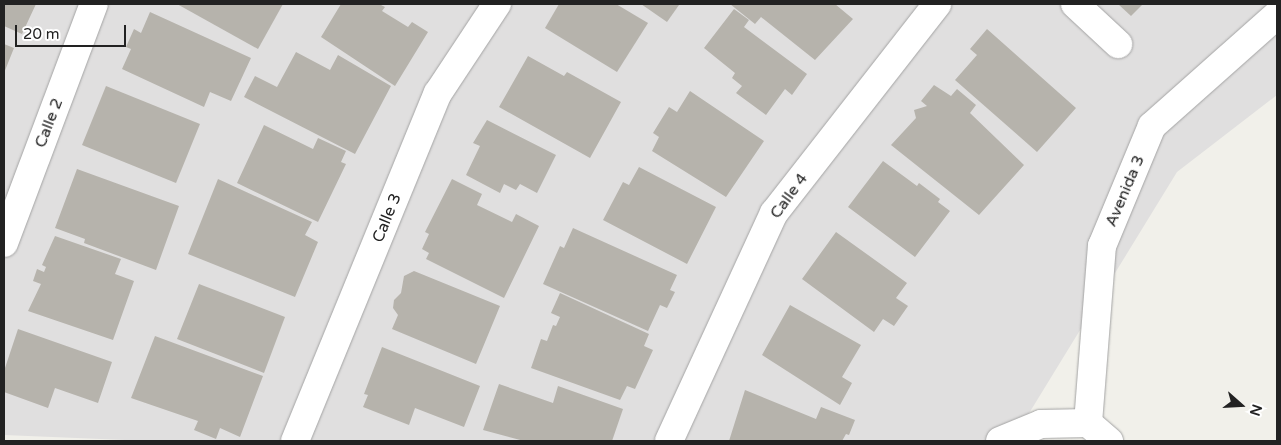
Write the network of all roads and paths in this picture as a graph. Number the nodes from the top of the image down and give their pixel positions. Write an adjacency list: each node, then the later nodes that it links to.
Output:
1 (94, 4): 7 (street, Calle 2)
2 (497, 4): 9 (street, Calle 3)
3 (937, 4): 10 (street, Calle 4)
4 (1075, 4): 6 (street)
5 (1277, 15): 8 (street, Avenida 3)
6 (1118, 44)
7 (4, 243)
8 (1088, 423): 11 (street); 12 (street)
9 (295, 441)
10 (669, 441)
11 (1000, 441)
12 (1109, 441)

